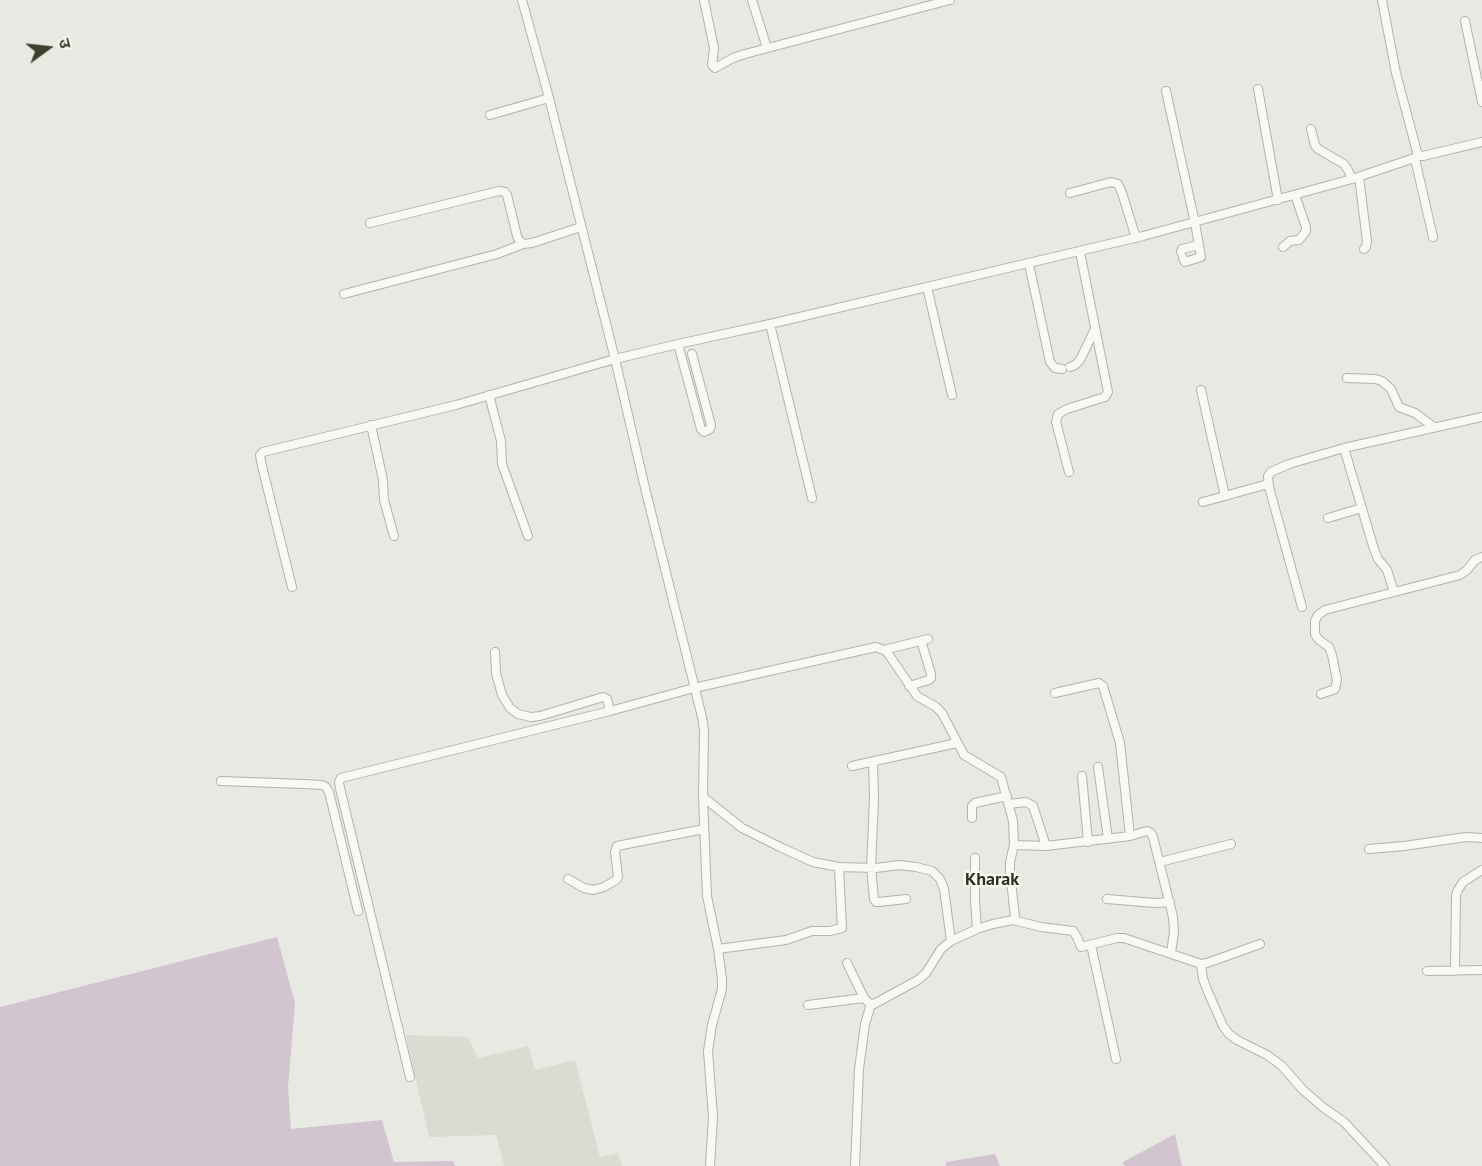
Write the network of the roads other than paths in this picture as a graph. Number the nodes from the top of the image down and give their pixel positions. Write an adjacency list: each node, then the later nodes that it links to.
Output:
1 (522, 0): 10 (street)
2 (704, 0): 7 (street)
3 (752, 0): 7 (street)
4 (950, 0): 7 (street)
5 (1382, 0): 15 (street)
6 (1465, 21): 11 (street)
7 (766, 48)
8 (1258, 89): 19 (street)
9 (1166, 91): 21 (street)
10 (549, 98): 12 (street); 22 (street)
11 (1482, 102)
12 (490, 115)
13 (1311, 129): 16 (street)
14 (1482, 142): 15 (street)
15 (1417, 157): 16 (street); 23 (street)
16 (1355, 178): 18 (street); 28 (street)
17 (1070, 192): 24 (street)
18 (1295, 195): 19 (street); 27 (street)
19 (1278, 200): 21 (street)
20 (370, 223): 25 (street)
21 (1195, 223): 24 (street); 26 (street)
22 (581, 227): 25 (street); 37 (street)
23 (1433, 237)
24 (1136, 238): 29 (street)
25 (523, 244): 32 (street)
26 (1199, 245): 26 (street)
27 (1283, 247)
28 (1364, 249)
29 (1080, 252): 30 (street); 34 (street)
30 (1029, 264): 31 (street); 34 (street)
31 (927, 287): 33 (street); 41 (street)
32 (344, 294)
33 (770, 324): 35 (street); 49 (street)
34 (1096, 329): 46 (street)
35 (678, 344): 36 (street); 37 (street)
36 (692, 354)
37 (615, 360): 40 (street); 62 (street)
38 (1347, 378): 44 (street)
39 (1201, 390): 48 (street)
40 (489, 395): 43 (street); 54 (street)
41 (952, 395)
42 (1482, 417): 44 (street)
43 (371, 425): 53 (street); 56 (street)
44 (1434, 428): 45 (street)
45 (1344, 448): 47 (street); 51 (street)
46 (1070, 472)
47 (1268, 484): 48 (street); 58 (street)
48 (1225, 496): 50 (street)
49 (812, 498)
50 (1203, 502)
51 (1362, 508): 52 (street); 57 (street)
52 (1328, 518)
53 (394, 536)
54 (528, 536)
55 (1482, 557): 57 (street)
56 (292, 587)
57 (1394, 592): 64 (street)
58 (1302, 607)
59 (884, 650): 61 (street); 61 (street); 62 (street)
60 (495, 652): 65 (street)
61 (909, 686): 66 (street)
62 (694, 688): 65 (street); 72 (street)
63 (1055, 693): 76 (street)
64 (1321, 694)
65 (610, 711): 109 (street)
66 (957, 742): 67 (street); 73 (street)
67 (873, 762): 68 (street); 87 (street)
68 (852, 766)
69 (1098, 767): 78 (street)
70 (1082, 776): 79 (street)
71 (221, 781): 93 (street)
72 (703, 797): 75 (street); 86 (street)
73 (1008, 800): 74 (street); 81 (street); 82 (street)
74 (972, 818)
75 (704, 829): 89 (street); 99 (street)
76 (1130, 836): 78 (street); 85 (street)
77 (1482, 838): 83 (street)
78 (1108, 839): 79 (street)
79 (1088, 842): 82 (street)
80 (1231, 844): 85 (street)
81 (1014, 845): 82 (street); 94 (street)
82 (1046, 846)
83 (1369, 849)
84 (975, 858): 95 (street)
85 (1160, 862): 92 (street)
86 (839, 867): 87 (street); 99 (street)
87 (871, 868): 91 (street); 96 (street)
88 (1482, 870): 105 (street)
89 (568, 879)
90 (1107, 898): 92 (street)
91 (906, 899)
92 (1170, 903): 100 (street)
93 (358, 911)
94 (1013, 920): 95 (street); 98 (street)
95 (977, 929): 96 (street)
96 (951, 941): 106 (street)
97 (1260, 944): 102 (street)
98 (1091, 945): 100 (street); 108 (street)
99 (718, 949): 110 (street)
100 (1171, 953): 102 (street)
101 (847, 963): 106 (street)
102 (1201, 964): 112 (street)
103 (1482, 970): 105 (street)
104 (1427, 971): 105 (street)
105 (1455, 971)
106 (868, 1001): 107 (street); 111 (street)
107 (808, 1005)
108 (1116, 1059)
109 (410, 1077)
110 (710, 1166)
111 (855, 1166)
112 (1385, 1166)

